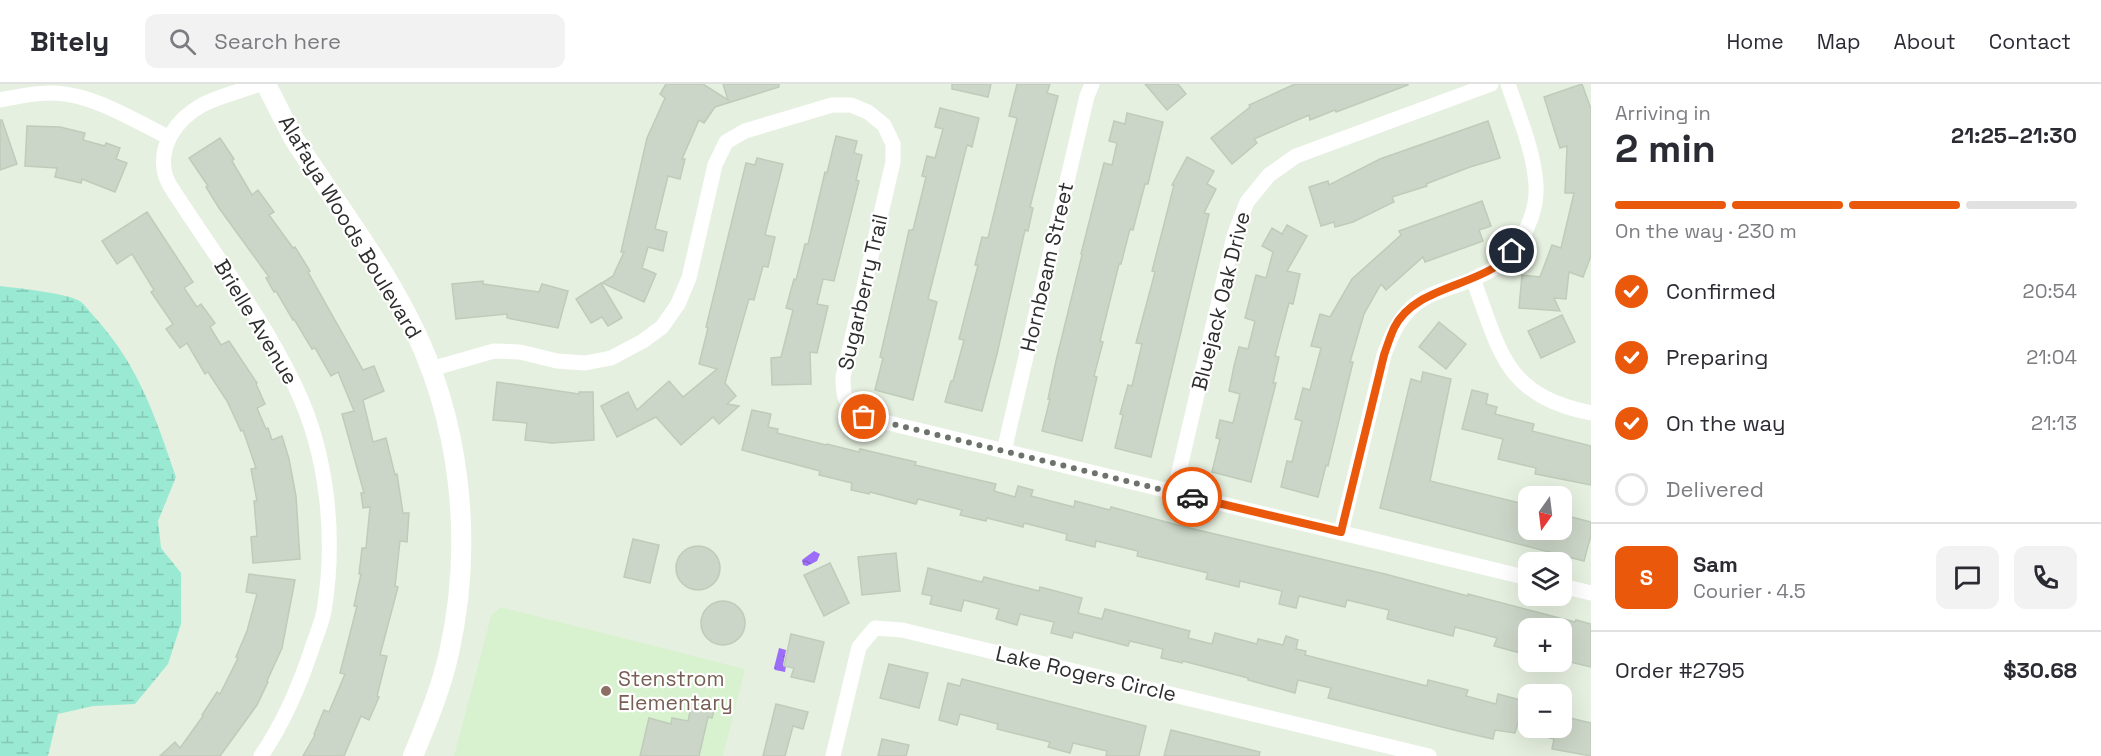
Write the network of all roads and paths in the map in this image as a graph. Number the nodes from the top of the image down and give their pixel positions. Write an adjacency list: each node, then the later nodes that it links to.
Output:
1 (260, 84): 7 (street)
2 (266, 84): 9 (street, Alafaya Woods Boulevard)
3 (1092, 84): 11 (street, Hornbeam Street)
4 (1491, 84): 12 (street, Bluejack Oak Drive)
5 (1508, 84): 8 (street)
6 (0, 100): 7 (street)
7 (168, 137): 17 (street, Brielle Avenue)
8 (1473, 279): 10 (street); 13 (street)
9 (431, 369): 11 (street, Sugarberry Trail); 18 (street, Alafaya Woods Boulevard)
10 (1591, 413)
11 (1004, 451): 12 (street, Sugarberry Trail)
12 (1174, 493): 13 (street, Sugarberry Trail)
13 (1341, 532): 14 (street, Sugarberry Trail)
14 (1518, 576)
15 (1572, 588): 16 (street)
16 (1591, 593)
17 (261, 756)
18 (413, 756)
19 (832, 756): 20 (street, Lake Rogers Circle)
20 (1429, 756)

